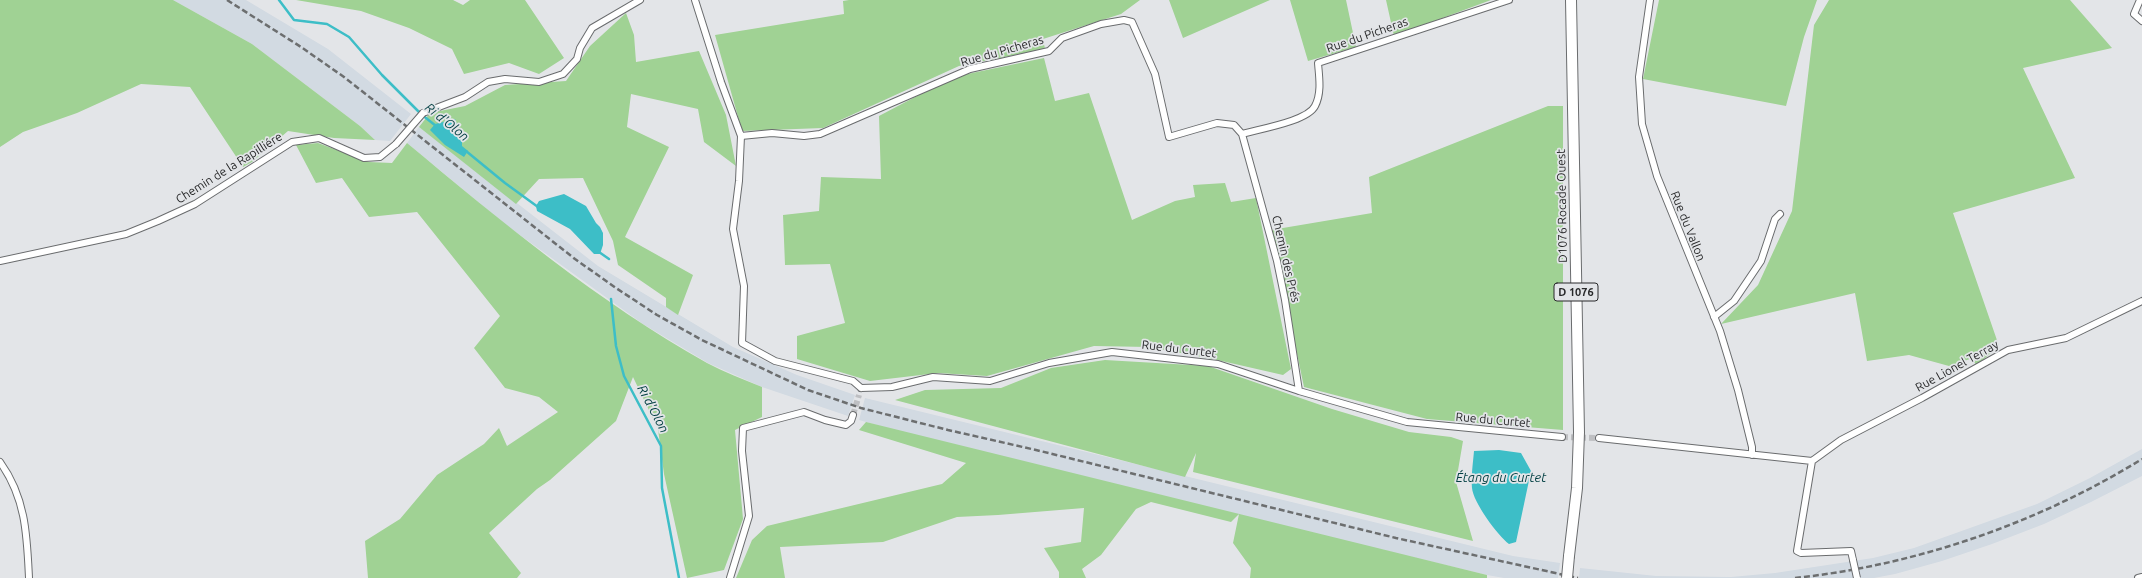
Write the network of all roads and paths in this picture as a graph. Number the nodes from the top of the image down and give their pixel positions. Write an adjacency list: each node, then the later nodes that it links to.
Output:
1 (640, 0): 11 (street, Chemin de la Rapilliére, bridge)
2 (695, 0): 9 (street)
3 (1509, 0): 8 (street, Rue du Picheras)
4 (1573, 0): 26 (main road, D1076 Rocade Ouest / D 1076, bridge)
5 (1650, 0): 13 (street, Rue du Vallon)
6 (2140, 0): 7 (street)
7 (2142, 21)
8 (1242, 134): 9 (street, Rue du Picheras); 15 (street, Chemin des Prés)
9 (741, 136): 14 (street)
10 (1780, 214): 13 (street)
11 (0, 260)
12 (2142, 301): 21 (street, Rue Lionel Terray)
13 (1714, 317): 20 (street, Rue du Vallon)
14 (861, 388): 15 (street, Rue du Curtet); 16 (street)
15 (1299, 391): 18 (street, Rue du Curtet)
16 (859, 395)
17 (853, 414): 25 (street)
18 (1562, 436)
19 (1599, 438): 20 (street)
20 (1752, 455): 21 (street)
21 (1812, 461): 27 (street, bridge)
22 (0, 462): 24 (street)
23 (2142, 577): 28 (street)
24 (29, 578)
25 (730, 578)
26 (1567, 578)
27 (1857, 578)
28 (2138, 578)

